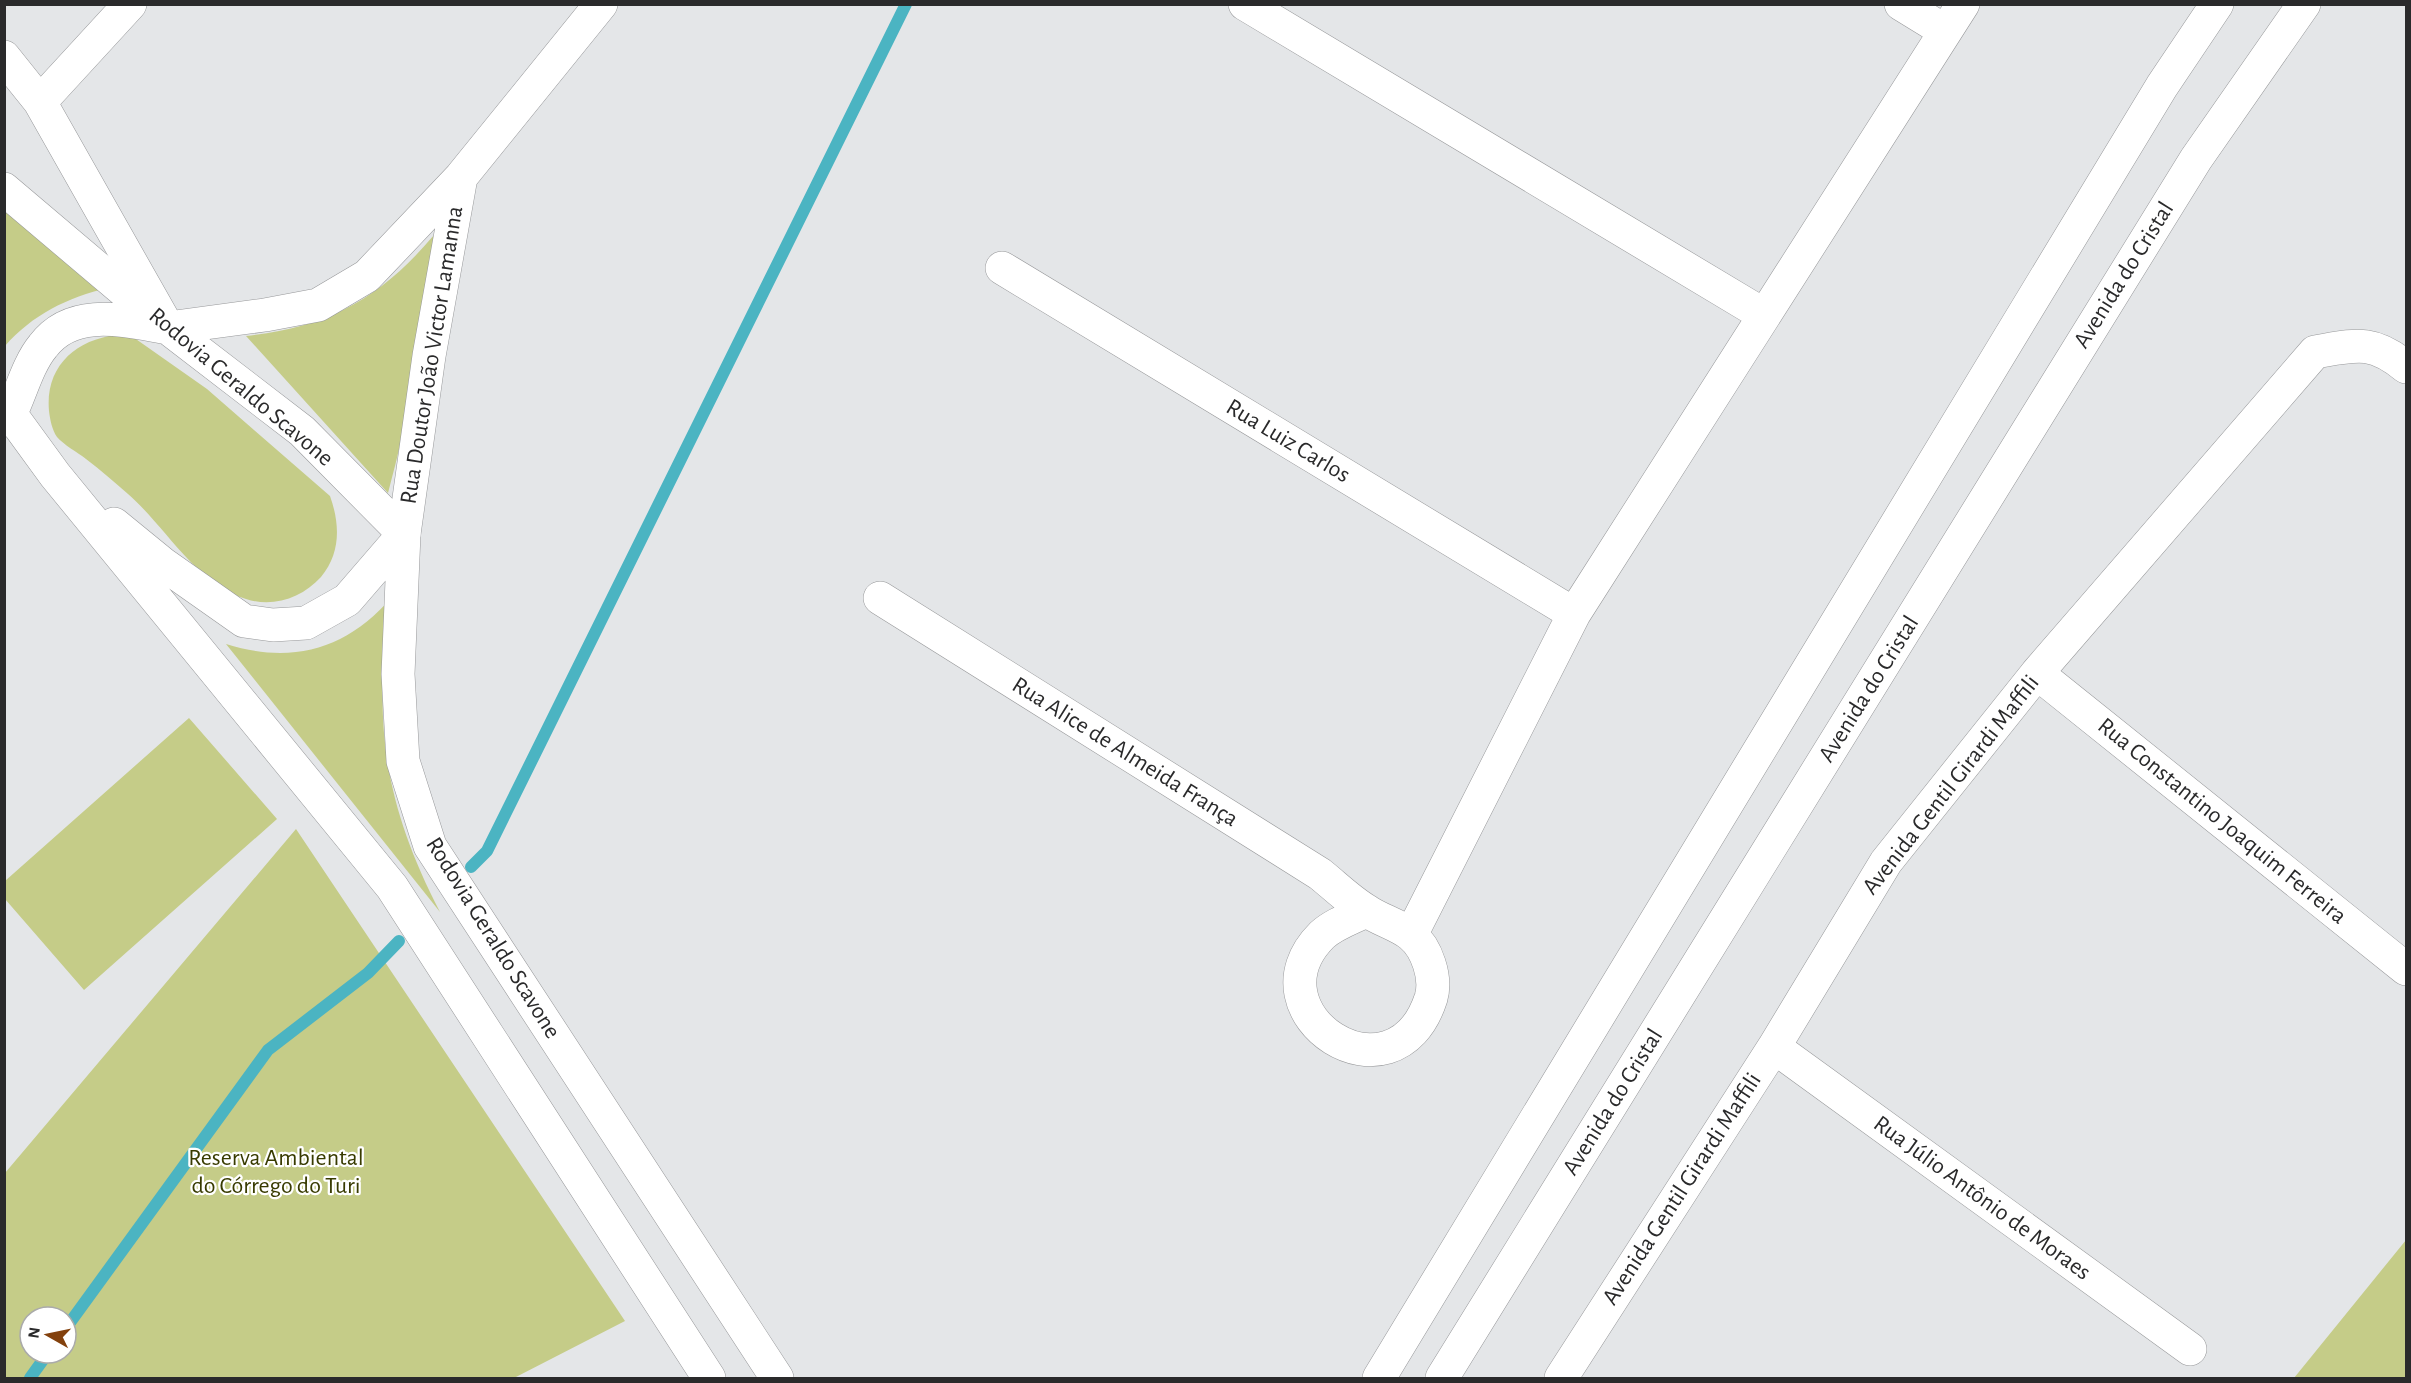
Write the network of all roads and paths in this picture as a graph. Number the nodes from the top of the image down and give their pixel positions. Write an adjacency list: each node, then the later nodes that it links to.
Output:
1 (130, 4): 10 (street)
2 (602, 4): 11 (street, Rua Doutor João Victor Lamanna)
3 (1245, 4): 14 (street)
4 (1901, 4): 8 (street)
5 (1963, 4): 8 (street)
6 (2217, 4): 30 (street)
7 (2304, 4): 31 (street, Avenida do Cristal)
8 (1945, 31): 14 (street)
9 (4, 57): 10 (street)
10 (40, 102): 15 (street)
11 (461, 177): 15 (street, Rua Doutor João Victor Lamanna); 19 (street, Rua Doutor João Victor Lamanna)
12 (4, 189): 15 (street, Rodovia Geraldo Scavone)
13 (1002, 268): 21 (street, Rua Luiz Carlos)
14 (1764, 315): 21 (street)
15 (168, 328): 17 (street); 19 (street, Rodovia Geraldo Scavone)
16 (2397, 359): 22 (street, Avenida Gentil Girardi Maffili)
17 (7, 413): 18 (street)
18 (55, 475): 19 (street); 28 (street)
19 (405, 534): 29 (street, Rodovia Geraldo Scavone)
20 (880, 598): 23 (street, Rua Alice de Almeida França)
21 (1574, 614): 24 (street)
22 (2037, 673): 25 (street, Rua Constantino Joaquim Ferreira); 26 (street, Avenida Gentil Girardi Maffili)
23 (1366, 911): 24 (street); 24 (street)
24 (1411, 935)
25 (2406, 969)
26 (1774, 1047): 27 (street, Rua Júlio Antônio de Moraes); 32 (street, Avenida Gentil Girardi Maffili)
27 (2190, 1349)
28 (709, 1378)
29 (777, 1378)
30 (1379, 1378)
31 (1442, 1378)
32 (1561, 1378)

